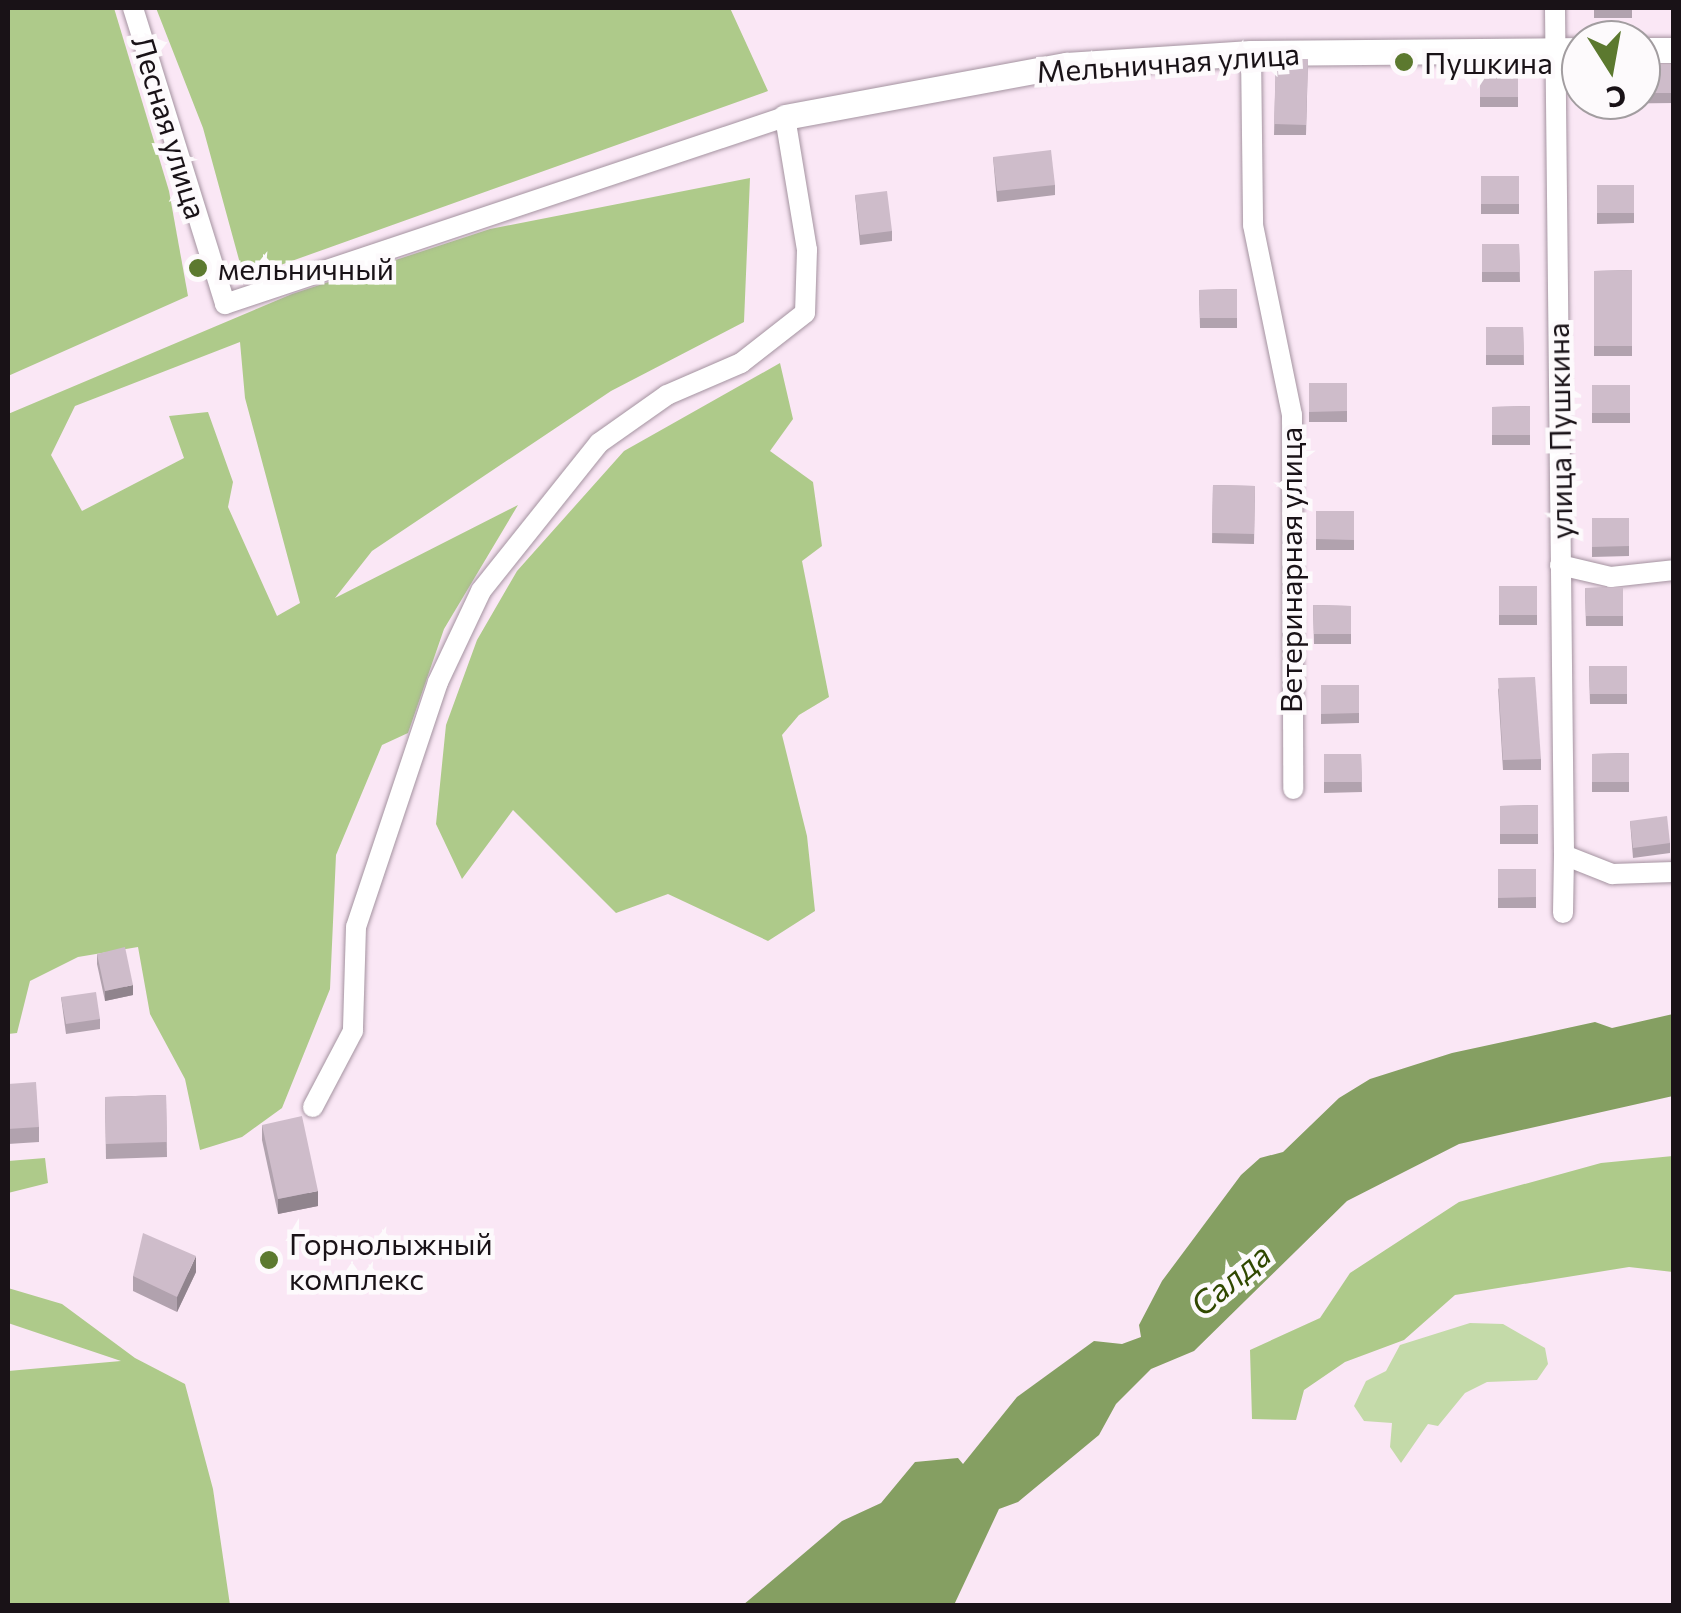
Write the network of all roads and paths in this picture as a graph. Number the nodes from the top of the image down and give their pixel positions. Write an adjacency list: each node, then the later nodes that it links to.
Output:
1 (133, 8): 4 (street, Лесная улица)
2 (1561, 50): 3 (street, Мельничная улица)
3 (1251, 54): 4 (street, Мельничная улица); 8 (street, Ветеринарная улица)
4 (785, 117): 12 (street)
5 (1567, 120): 6 (street, улица Пушкина)
6 (1560, 565): 7 (street); 9 (street, улица Пушкина)
7 (1674, 570)
8 (1294, 790)
9 (1564, 855): 10 (street); 11 (street, улица Пушкина)
10 (1674, 872)
11 (1563, 913)
12 (312, 1107)

